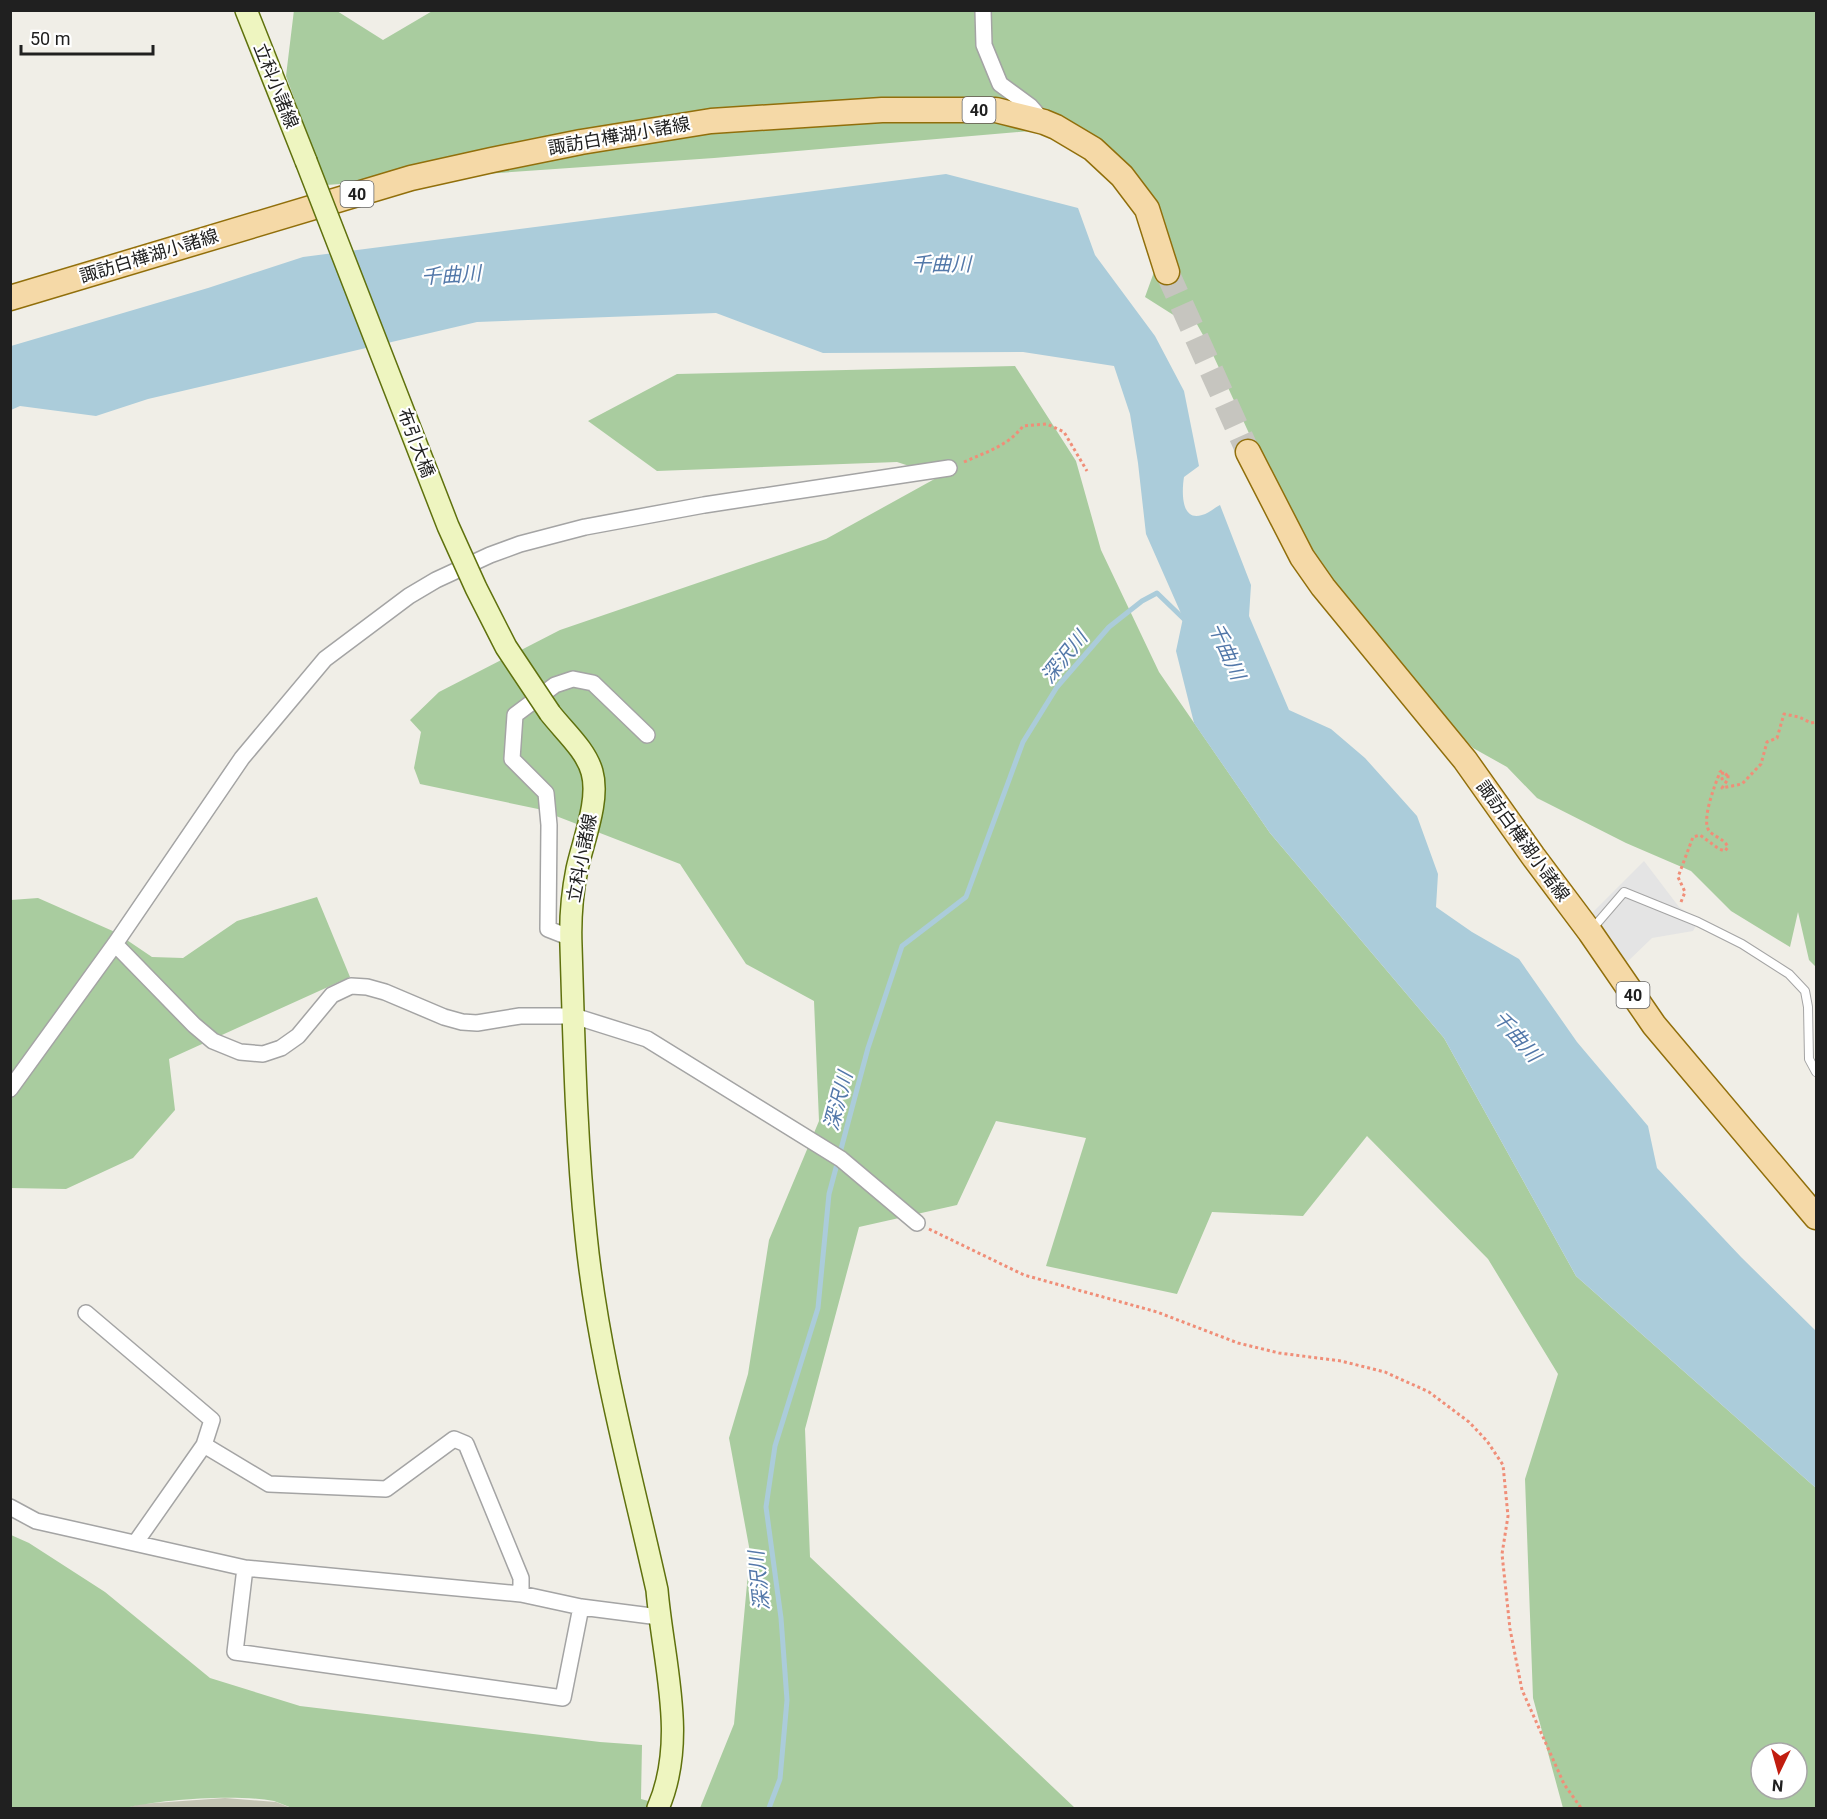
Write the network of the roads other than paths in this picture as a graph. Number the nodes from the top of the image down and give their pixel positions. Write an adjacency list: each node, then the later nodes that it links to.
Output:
1 (246, 10): 4 (main road, 立科小諸線)
2 (983, 10): 3 (street)
3 (1044, 122): 5 (main road, 諏訪白樺湖小諸線 / 40); 6 (main road, 諏訪白樺湖小諸線 / 40)
4 (306, 161): 9 (main road, 布引大橋, bridge)
5 (1167, 272)
6 (12, 295)
7 (1248, 452): 11 (main road, 諏訪白樺湖小諸線 / 40)
8 (949, 468): 13 (street)
9 (550, 713): 12 (main road, 立科小諸線)
10 (647, 735): 12 (street)
11 (1590, 932): 15 (lane); 17 (main road, 諏訪白樺湖小諸線 / 40)
12 (571, 938): 14 (main road, 立科小諸線)
13 (115, 944): 14 (street); 16 (street)
14 (573, 1016): 18 (street); 26 (main road, 立科小諸線)
15 (1816, 1072)
16 (10, 1089)
17 (1816, 1217)
18 (917, 1223)
19 (86, 1313): 20 (street)
20 (204, 1445): 22 (street); 24 (street)
21 (10, 1507): 22 (street)
22 (136, 1542): 23 (street)
23 (245, 1568): 24 (street); 25 (street)
24 (521, 1594): 25 (street)
25 (581, 1607): 26 (street)
26 (659, 1617): 27 (main road, 立科小諸線)
27 (658, 1809)

